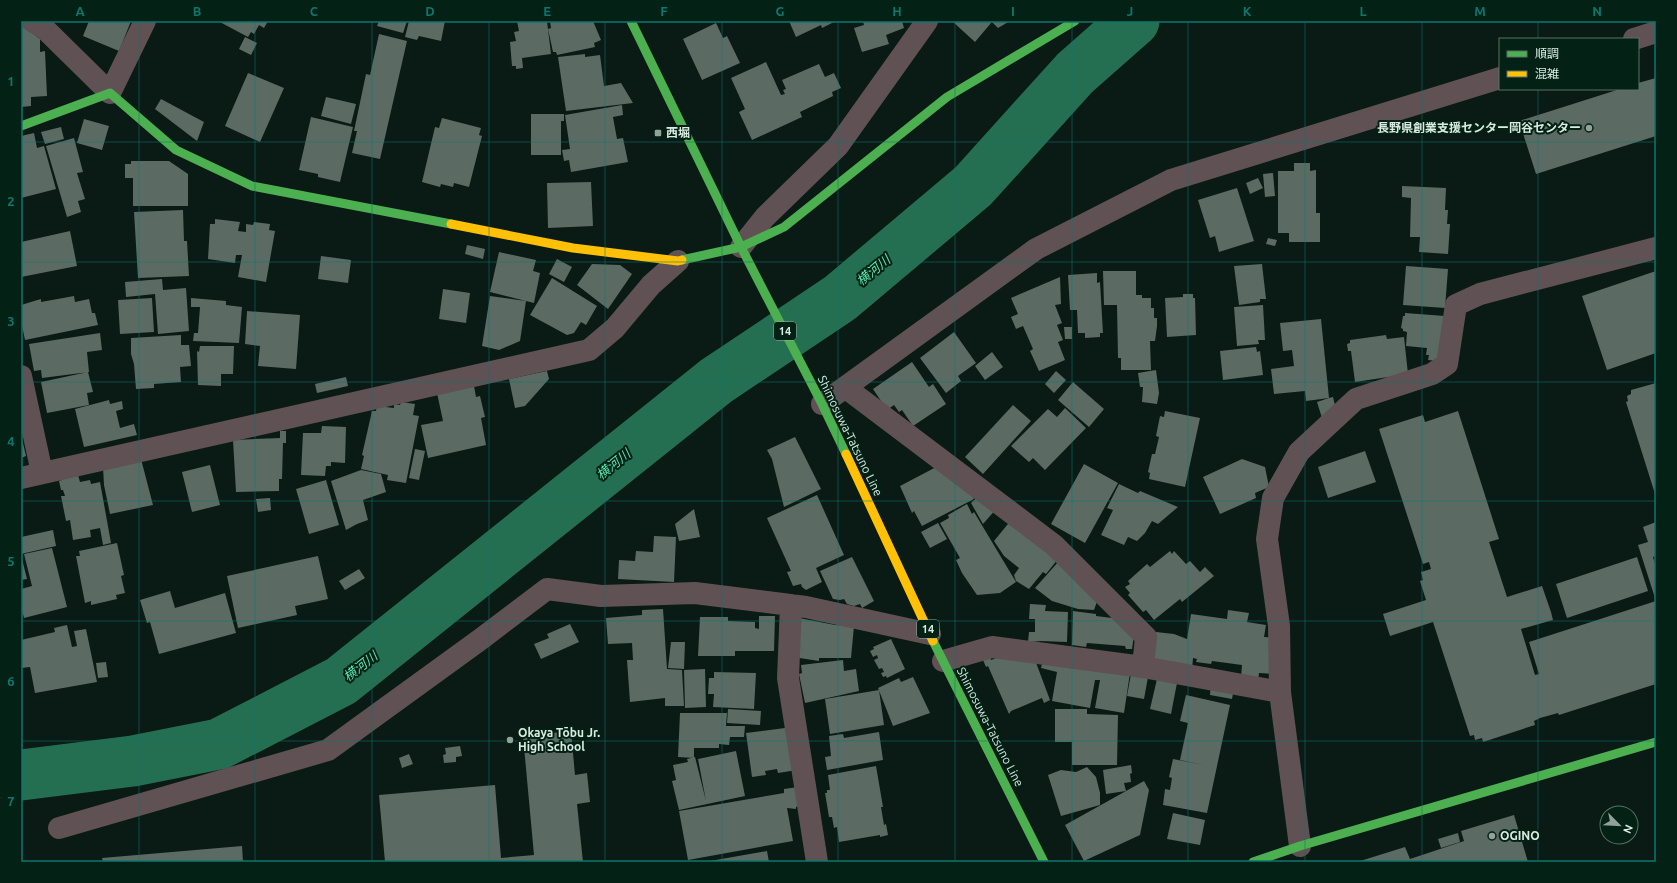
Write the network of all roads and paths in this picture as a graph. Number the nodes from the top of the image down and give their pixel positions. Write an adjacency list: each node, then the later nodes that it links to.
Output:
1 (32, 21): 9 (street)
2 (145, 21): 9 (street)
3 (631, 21): 11 (street, Shimosuwa-Tatsuno Line / 14)
4 (927, 21): 11 (street)
5 (1075, 21): 11 (street)
6 (1656, 32): 7 (street)
7 (1637, 38)
8 (1499, 78): 15 (street)
9 (110, 93): 10 (street); 13 (street)
10 (21, 126)
11 (741, 247): 13 (street); 16 (street, Shimosuwa-Tatsuno Line / 14)
12 (1656, 248): 23 (street)
13 (678, 261): 17 (street)
14 (21, 376): 17 (street)
15 (846, 388): 16 (street); 22 (street)
16 (819, 399): 20 (street, Shimosuwa-Tatsuno Line / 14)
17 (42, 473): 18 (street)
18 (21, 478)
19 (791, 605): 20 (street); 25 (street); 27 (street)
20 (930, 634): 21 (street, Shimosuwa-Tatsuno Line / 14)
21 (943, 661): 22 (street); 28 (street, Shimosuwa-Tatsuno Line / 14)
22 (1143, 667): 23 (street)
23 (1280, 692): 26 (street)
24 (1656, 742): 26 (street)
25 (59, 828)
26 (1300, 846): 29 (street)
27 (817, 862)
28 (1044, 862)
29 (1253, 862)

